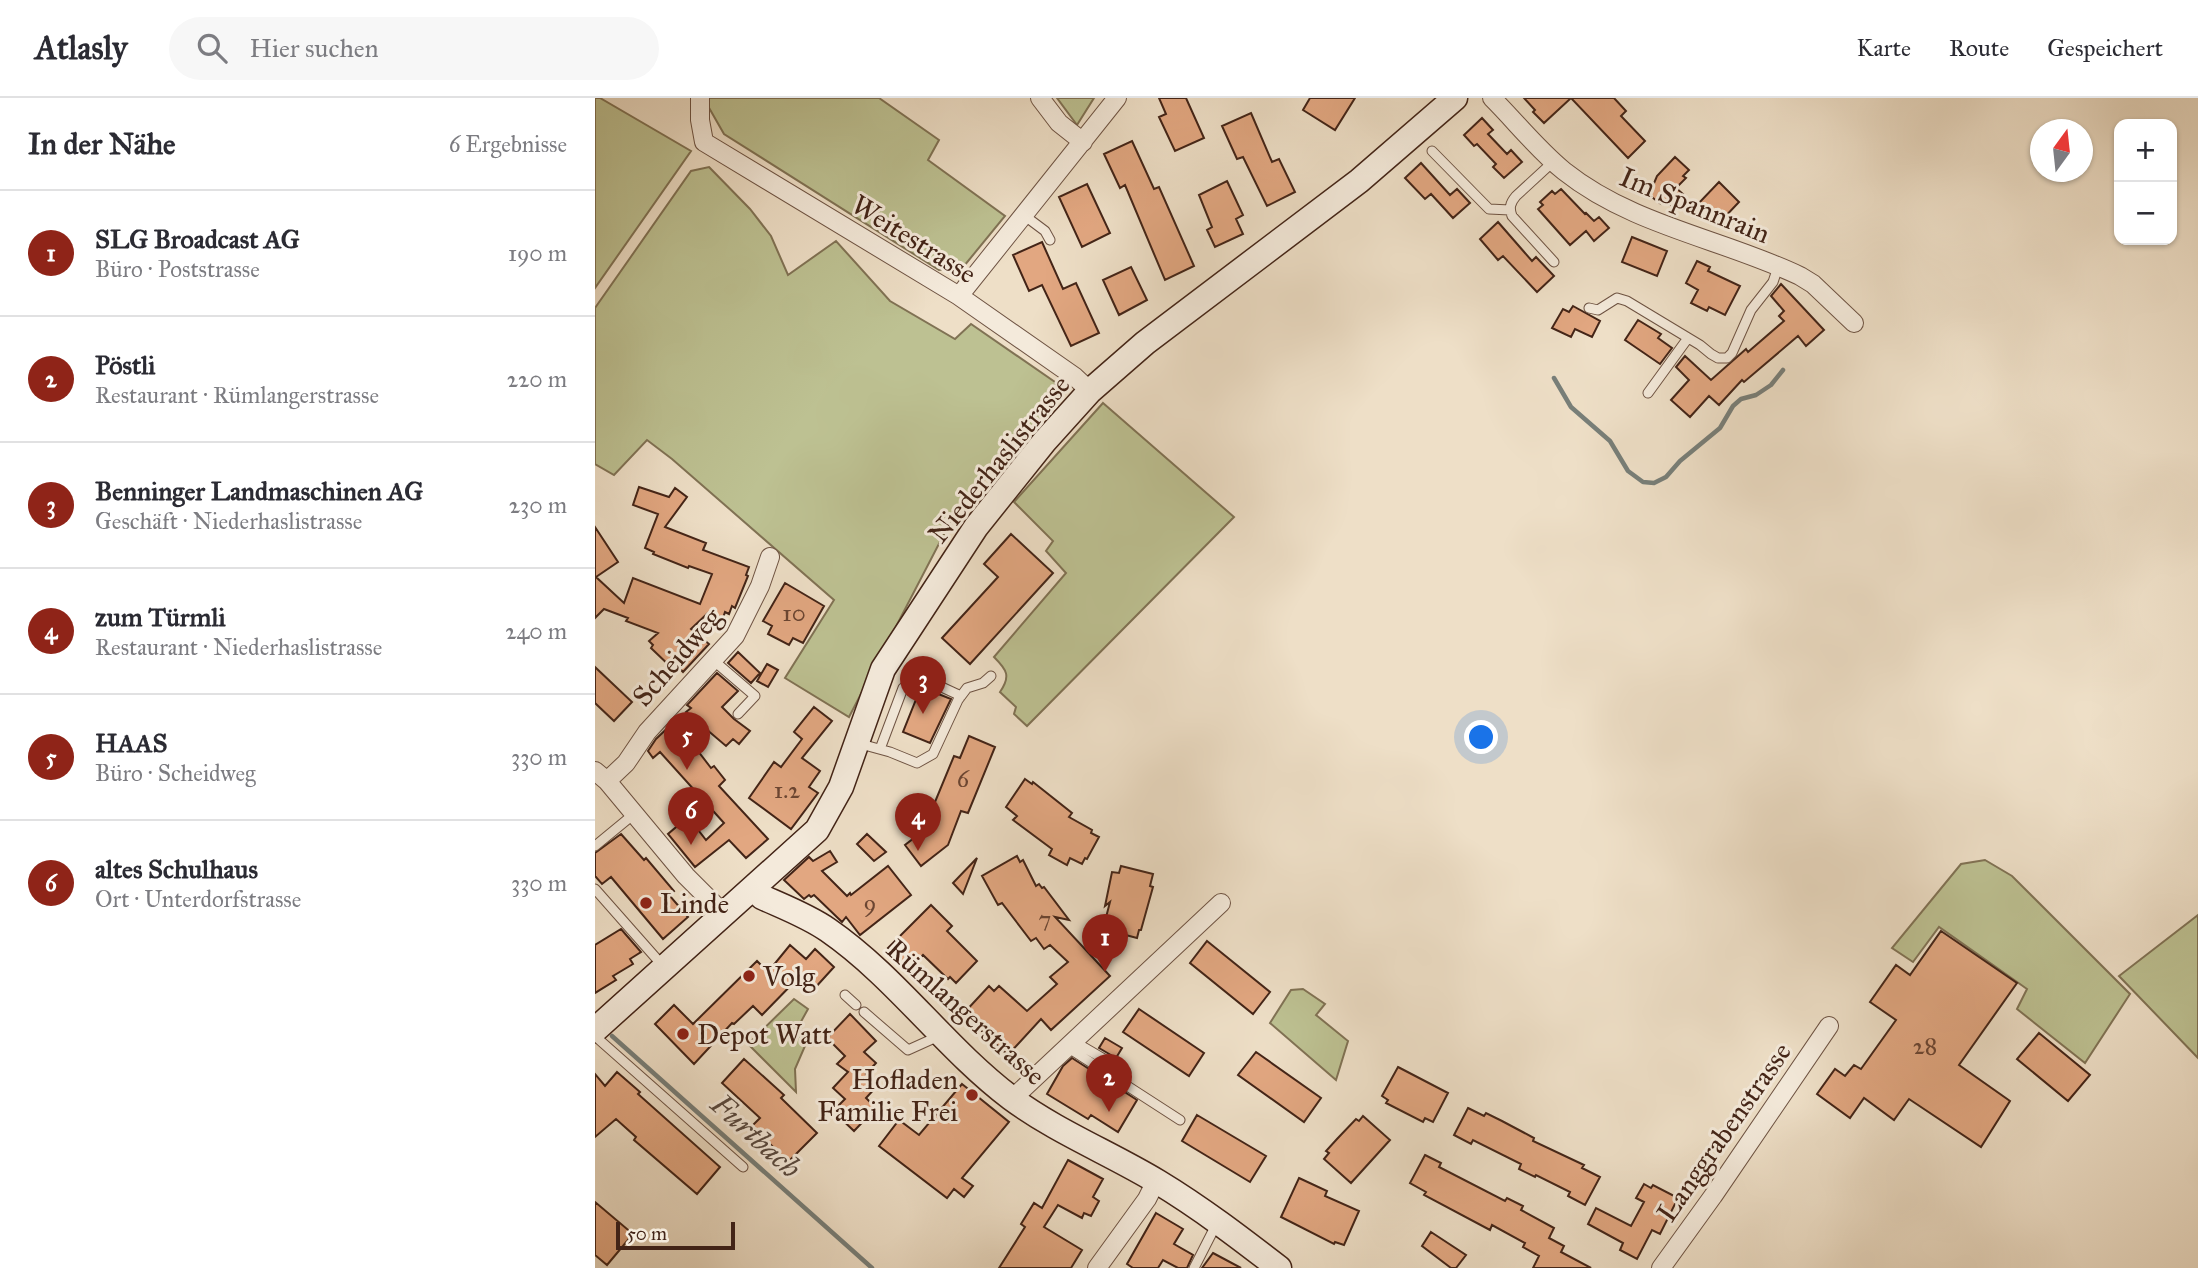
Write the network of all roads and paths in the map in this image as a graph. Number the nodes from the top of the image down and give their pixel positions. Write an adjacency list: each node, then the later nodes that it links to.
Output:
1 (701, 98): 14 (street, Weitestrasse)
2 (1040, 98): 6 (street)
3 (1117, 98): 6 (street)
4 (1455, 98): 18 (street, Niederhaslistrasse)
5 (1492, 98): 8 (street, Im Spannrain)
6 (1083, 142): 10 (street)
7 (1432, 151): 9 (lane)
8 (1555, 161): 9 (lane); 13 (street, Im Spannrain)
9 (1510, 209): 12 (lane)
10 (1024, 216): 11 (lane); 14 (street)
11 (1050, 240)
12 (1554, 262)
13 (1778, 267): 16 (street, Im Spannrain); 17 (lane)
14 (959, 296): 18 (street, Weitestrasse)
15 (1589, 308): 17 (lane)
16 (1854, 323)
17 (1688, 338): 19 (lane)
18 (1090, 391): 25 (street, Niederhaslistrasse)
19 (1648, 393)
20 (769, 557): 21 (street, Scheidweg)
21 (713, 660): 24 (lane); 27 (street, Scheidweg)
22 (991, 676): 23 (lane)
23 (961, 696): 26 (lane); 26 (lane)
24 (739, 714)
25 (856, 743): 26 (lane); 31 (street, Niederhaslistrasse)
26 (880, 749)
27 (601, 776): 28 (street)
28 (634, 814): 29 (lane); 33 (street)
29 (595, 846)
30 (595, 889): 34 (lane)
31 (754, 889): 33 (street, Niederhaslistrasse); 40 (street, Rümlangerstrasse)
32 (1221, 903): 41 (street)
33 (724, 914): 34 (street, Niederhaslistrasse)
34 (664, 967): 39 (street, Niederhaslistrasse)
35 (845, 995): 36 (lane)
36 (856, 1005)
37 (864, 1013): 40 (lane)
38 (1829, 1026): 51 (street, Langgrabenstrasse)
39 (595, 1033): 45 (lane)
40 (941, 1036): 43 (street, Rümlangerstrasse)
41 (1070, 1044): 42 (lane); 43 (street); 44 (lane)
42 (1126, 1072)
43 (1012, 1099): 46 (street, Rümlangerstrasse)
44 (1180, 1121)
45 (743, 1167)
46 (1156, 1181): 47 (street, Rümlangerstrasse); 48 (street)
47 (1218, 1221): 49 (lane); 50 (street, Rümlangerstrasse)
48 (1097, 1268)
49 (1194, 1268)
50 (1279, 1268)
51 (1661, 1268)

